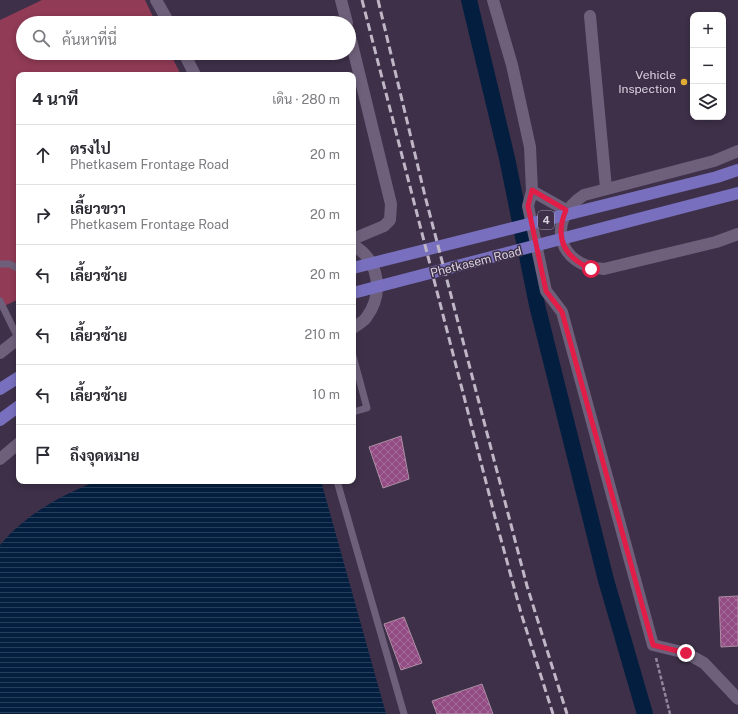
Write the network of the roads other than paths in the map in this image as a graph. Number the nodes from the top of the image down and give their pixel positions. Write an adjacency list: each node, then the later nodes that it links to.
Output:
1 (156, 0): 4 (street)
2 (341, 0): 5 (street)
3 (493, 0): 13 (street)
4 (165, 16)
5 (345, 16)
6 (590, 16): 12 (street)
7 (188, 60): 9 (street)
8 (356, 60): 17 (street)
9 (194, 72)
10 (738, 152): 12 (street)
11 (738, 170): 21 (main road, Phetkasem Road / 4)
12 (606, 188): 15 (street)
13 (532, 190): 15 (street); 37 (street)
14 (738, 193): 22 (main road, Phetkasem Road / 4)
15 (566, 210): 16 (street)
16 (738, 234)
17 (356, 238)
18 (356, 248): 24 (street)
19 (0, 264): 20 (lane)
20 (16, 267)
21 (356, 267)
22 (356, 292)
23 (0, 301): 25 (lane)
24 (356, 326)
25 (16, 332)
26 (16, 340): 27 (street)
27 (0, 352)
28 (356, 367): 32 (lane)
29 (16, 379): 30 (main road)
30 (0, 389)
31 (16, 407): 33 (main road)
32 (356, 411)
33 (0, 420)
34 (16, 446): 35 (street)
35 (0, 459)
36 (338, 484): 38 (lane)
37 (738, 699)
38 (404, 714)

